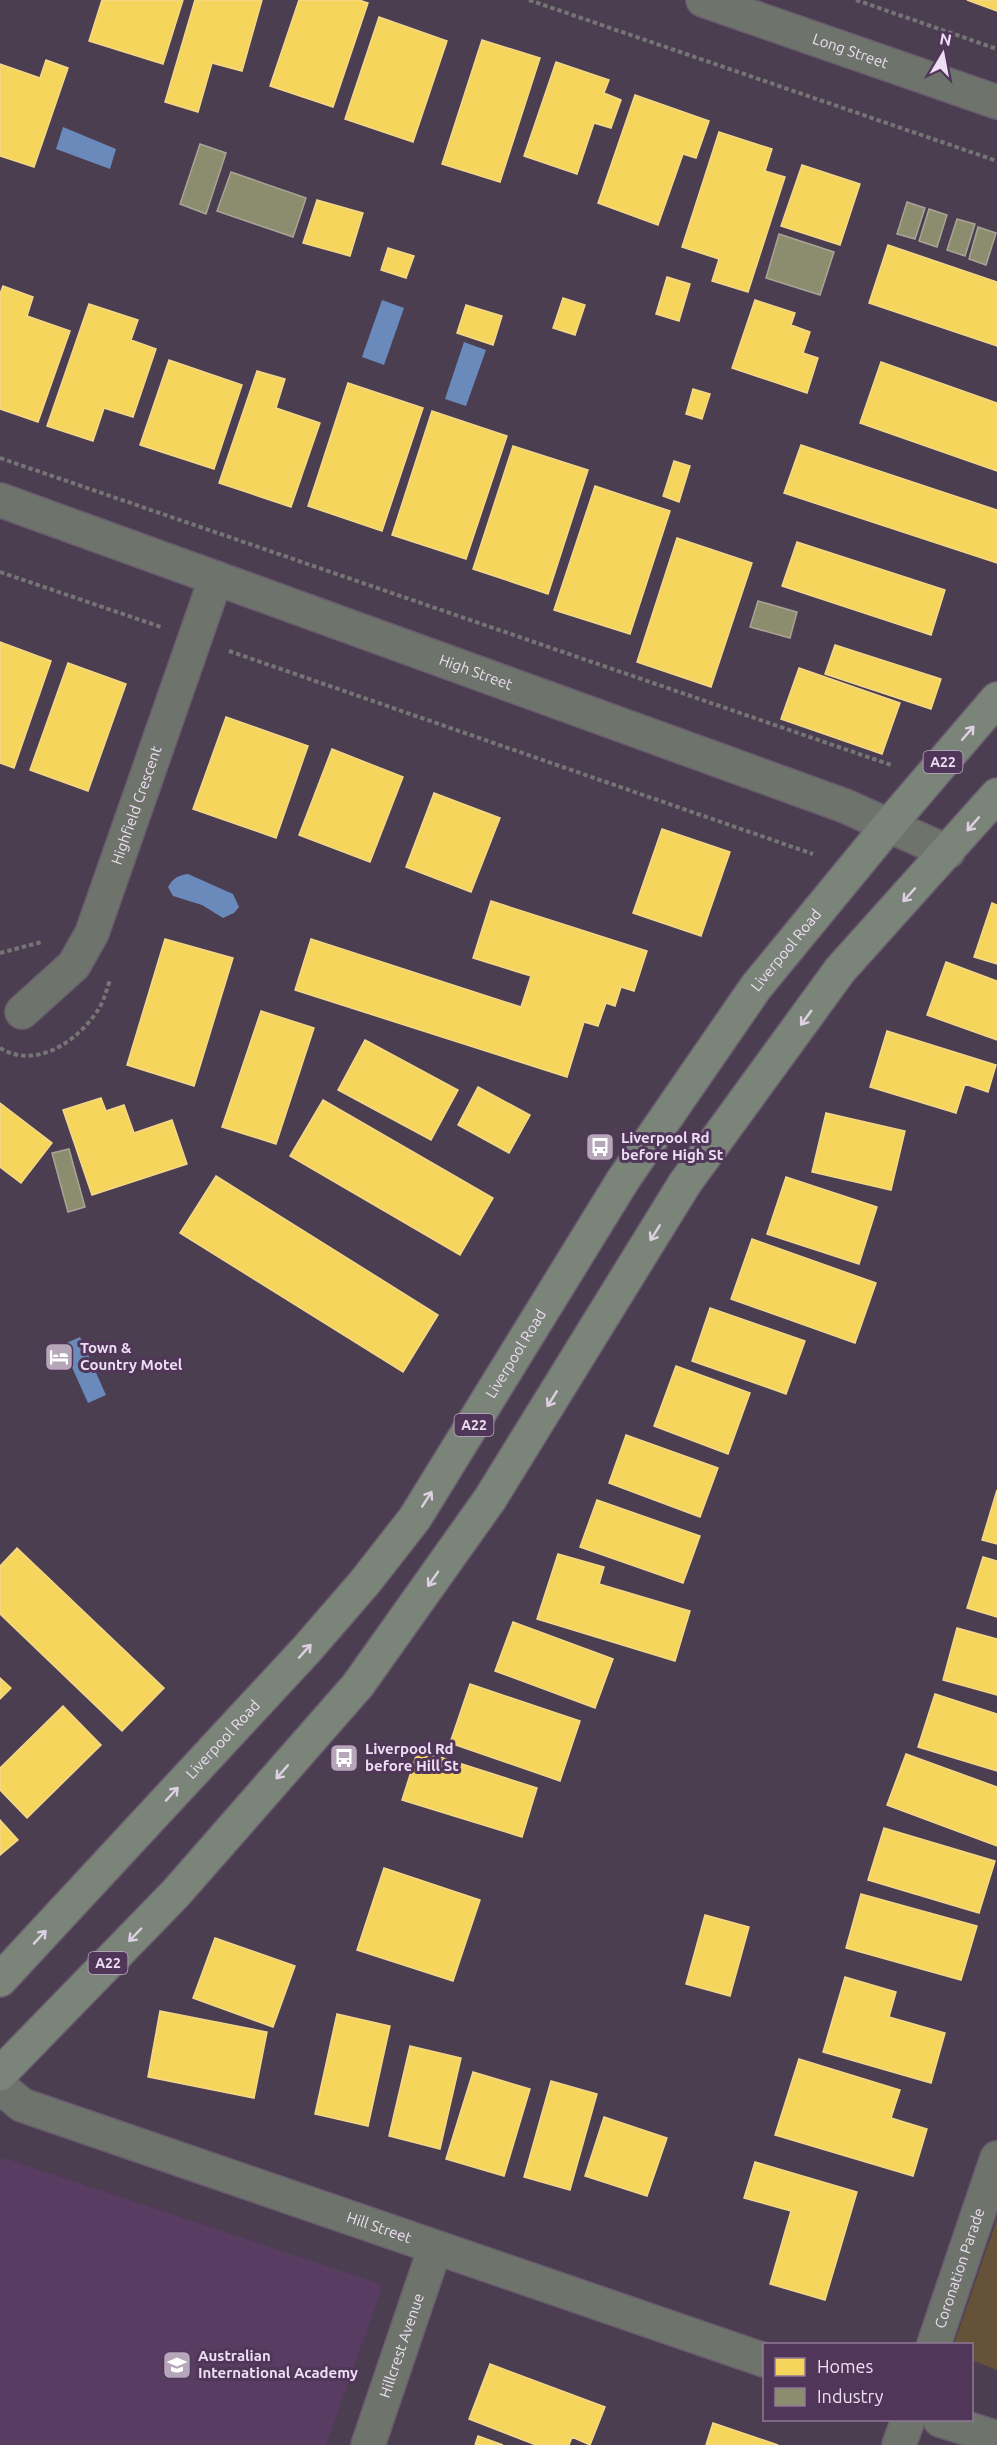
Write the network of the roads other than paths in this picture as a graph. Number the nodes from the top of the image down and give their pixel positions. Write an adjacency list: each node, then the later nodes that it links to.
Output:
1 (703, 0): 2 (street, Long Street)
2 (997, 102)
3 (0, 500): 4 (street, High Street)
4 (216, 578): 7 (street, High Street); 9 (street, Highfield Crescent)
5 (997, 699): 7 (highway, Liverpool Road / A22, one-way to 5)
6 (997, 795): 8 (highway, A22, one-way to 8)
7 (889, 825): 8 (street, High Street); 10 (highway, Liverpool Road / A22, one-way to 7)
8 (948, 852): 11 (highway, A22, one-way to 11)
9 (22, 1012)
10 (0, 1980)
11 (0, 2074)
12 (0, 2088): 14 (street, Hill Street)
13 (997, 2158): 15 (street, Coronation Parade)
14 (435, 2248): 16 (street, Hill Street); 20 (street, Hillcrest Avenue)
15 (934, 2343)
16 (763, 2359)
17 (908, 2421): 21 (street)
18 (943, 2421): 19 (street)
19 (997, 2438)
20 (368, 2445)
21 (899, 2445)

